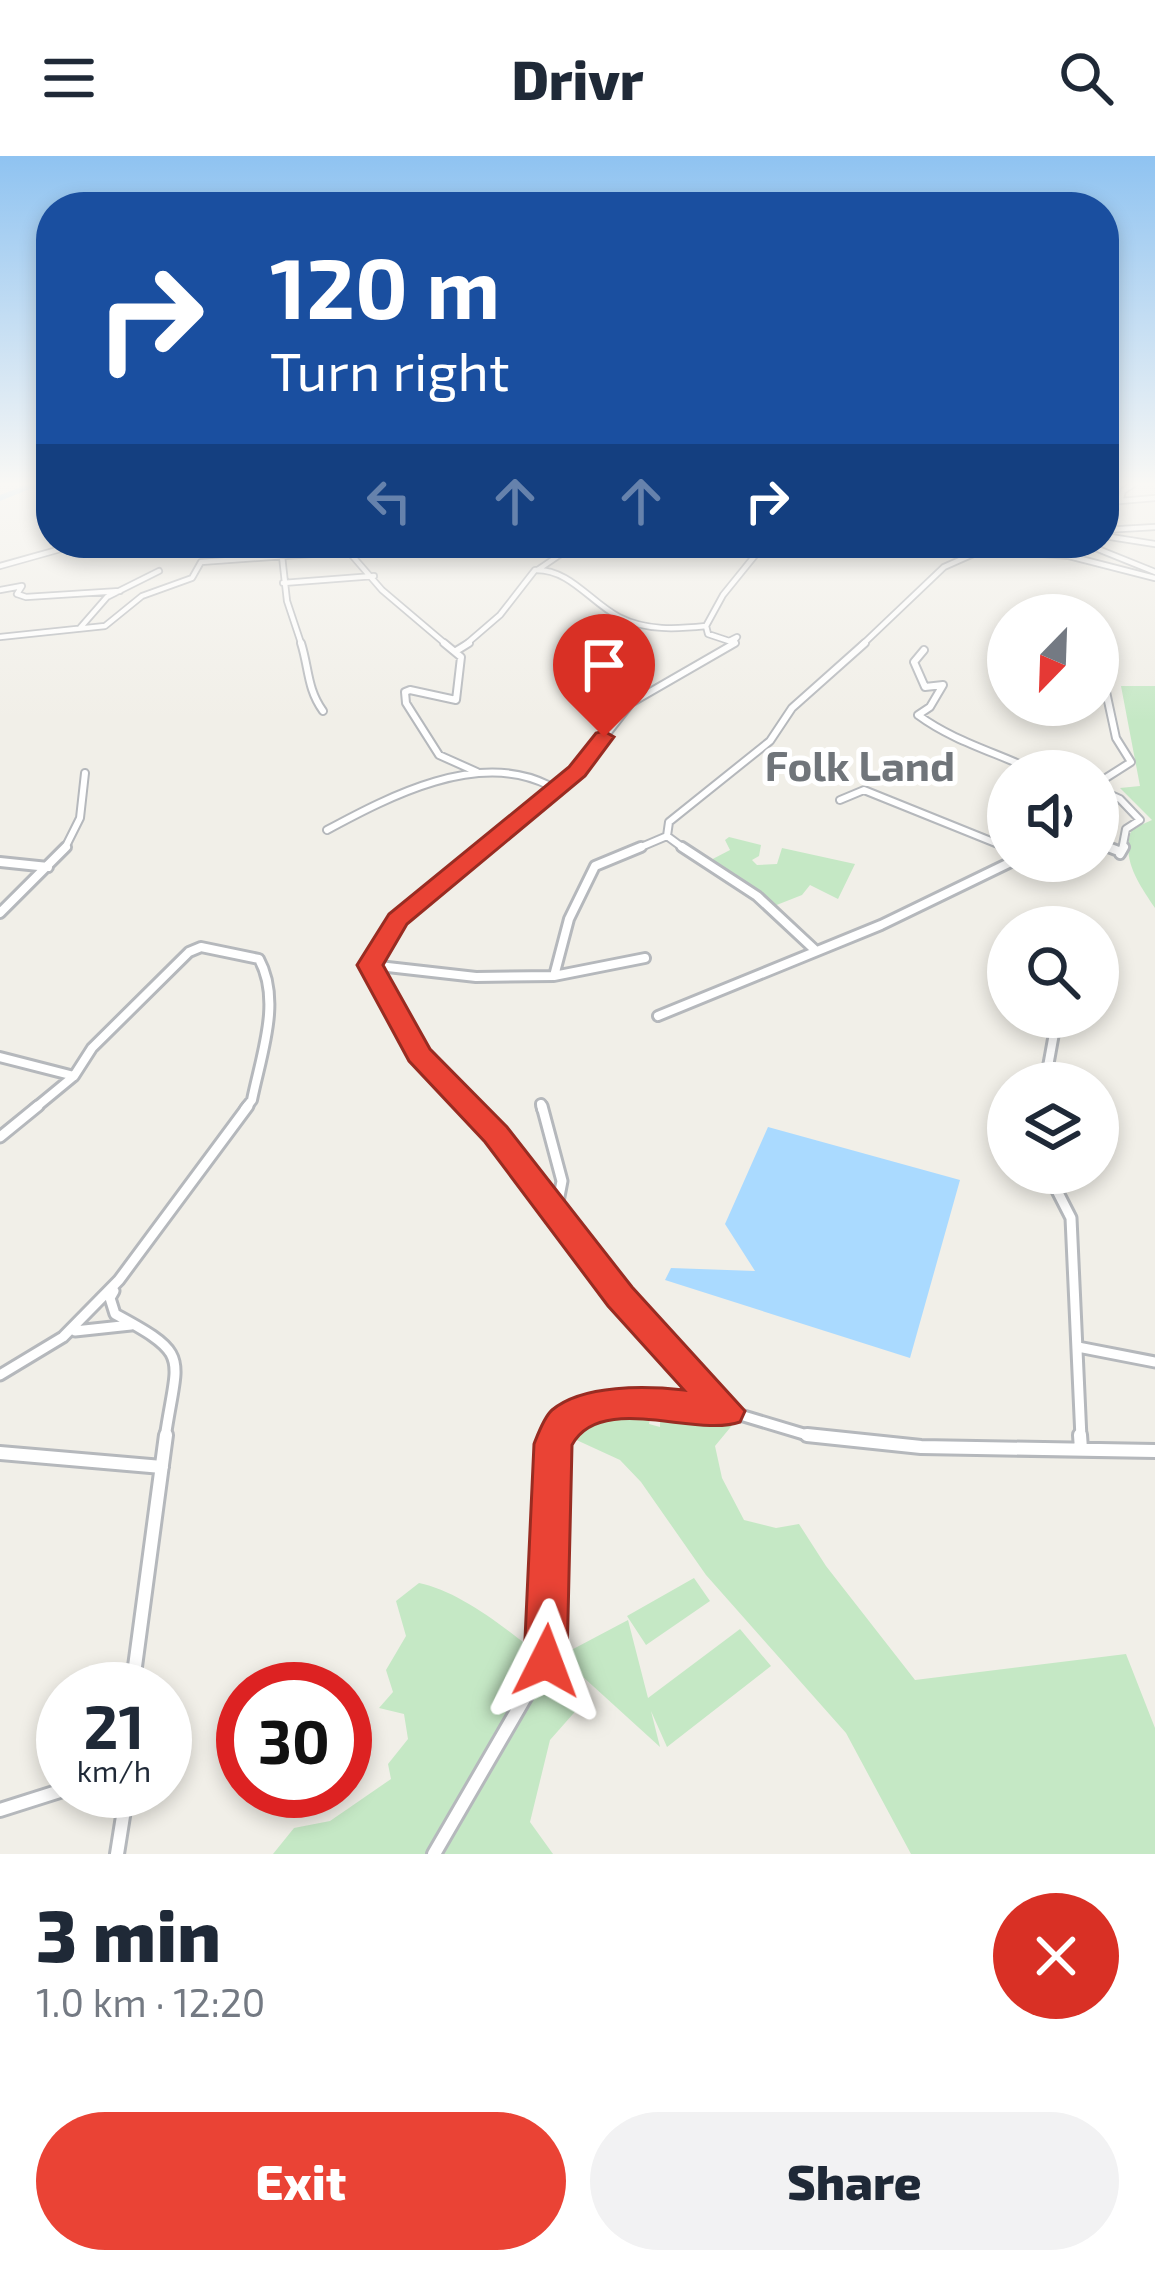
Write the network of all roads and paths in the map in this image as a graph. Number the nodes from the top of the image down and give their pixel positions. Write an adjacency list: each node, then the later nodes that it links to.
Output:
1 (200, 563): 16 (street)
2 (283, 563): 12 (street)
3 (361, 563): 11 (street)
4 (547, 563): 8 (street)
5 (745, 563): 15 (street)
6 (951, 563): 30 (street)
7 (1102, 563): 10 (street)
8 (539, 569): 15 (street); 19 (street)
9 (159, 571): 14 (street)
10 (1155, 575)
11 (374, 576): 12 (street); 19 (street)
12 (284, 583): 20 (street)
13 (0, 590): 14 (street)
14 (120, 590): 16 (street)
15 (706, 626): 26 (street)
16 (78, 630): 17 (street)
17 (2, 635)
18 (924, 650): 22 (street)
19 (456, 651): 25 (street)
20 (323, 711)
21 (1114, 726): 23 (street)
22 (990, 750)
23 (1119, 771)
24 (85, 773): 34 (street)
25 (481, 774): 26 (street); 29 (street)
26 (546, 794): 39 (street)
27 (1119, 798): 32 (street)
28 (840, 800): 31 (street)
29 (327, 830)
30 (667, 836): 37 (street); 40 (street)
31 (987, 840)
32 (1119, 852)
33 (0, 862): 34 (street)
34 (49, 867): 36 (street)
35 (987, 873): 37 (street)
36 (0, 913)
37 (816, 951): 41 (street)
38 (645, 958): 40 (street)
39 (370, 965): 40 (street); 47 (street)
40 (554, 976)
41 (658, 1016)
42 (0, 1057): 43 (street)
43 (74, 1076): 45 (street); 48 (street)
44 (541, 1104): 47 (street)
45 (0, 1137)
46 (1059, 1194): 51 (street)
47 (557, 1209): 54 (street)
48 (119, 1280): 49 (street); 50 (street)
49 (131, 1325): 50 (street); 58 (street)
50 (63, 1337): 53 (street)
51 (1078, 1348): 52 (street); 55 (street)
52 (1155, 1362)
53 (0, 1375)
54 (727, 1411): 55 (street); 64 (street)
55 (1081, 1449): 56 (street)
56 (1155, 1450)
57 (0, 1453): 58 (street)
58 (162, 1468): 59 (street)
59 (136, 1662)
60 (36, 1799): 61 (street)
61 (0, 1810)
62 (122, 1818): 63 (street)
63 (116, 1854)
64 (434, 1854)

